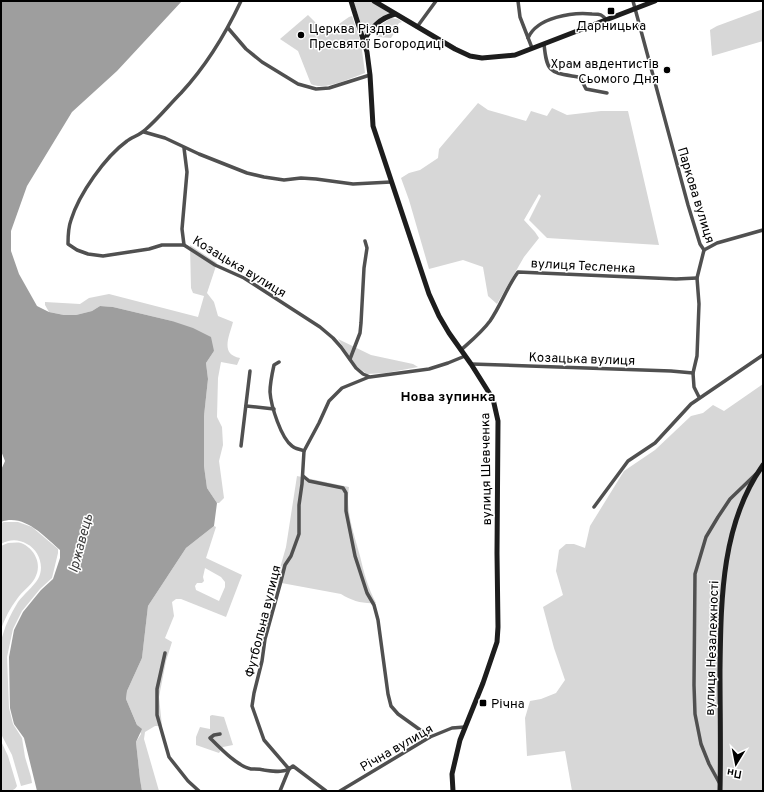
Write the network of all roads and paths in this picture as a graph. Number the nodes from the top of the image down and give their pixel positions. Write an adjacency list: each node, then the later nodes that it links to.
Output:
1 (241, 1): 12 (street, Козацька вулиця)
2 (351, 1): 14 (street, вулиця Шевченка)
3 (374, 1): 9 (street)
4 (436, 1): 11 (street)
5 (518, 1): 13 (street)
6 (633, 1): 8 (street, Паркова вулиця)
7 (655, 1): 8 (street)
8 (635, 9): 10 (street); 25 (street, Паркова вулиця)
9 (395, 14): 11 (street); 14 (street)
10 (606, 20): 13 (street); 15 (street)
11 (417, 27): 16 (street)
12 (228, 28): 17 (street); 19 (street, Козацька вулиця)
13 (528, 38): 16 (street)
14 (364, 42): 17 (street, вулиця Шевченка)
15 (544, 44): 16 (street); 18 (street)
16 (532, 48)
17 (370, 75): 21 (street, вулиця Шевченка)
18 (607, 94)
19 (144, 132): 20 (street); 24 (street, Козацька вулиця)
20 (184, 148): 21 (street); 24 (street)
21 (391, 182): 27 (street, вулиця Шевченка)
22 (763, 230): 25 (street)
23 (365, 241): 30 (street)
24 (184, 244): 30 (street, Козацька вулиця)
25 (704, 250): 26 (street, Паркова вулиця)
26 (697, 278): 27 (street, вулиця Тесленка); 34 (street, Паркова вулиця)
27 (461, 350): 29 (street, вулиця Шевченка)
28 (763, 355): 36 (street)
29 (465, 356): 32 (street, вулиця Шевченка); 35 (street)
30 (350, 359): 35 (street, Козацька вулиця)
31 (279, 362): 38 (street)
32 (471, 364): 34 (street, Козацька вулиця); 46 (street, вулиця Шевченка)
33 (250, 371): 37 (street)
34 (693, 373): 36 (street, Паркова вулиця)
35 (370, 377): 40 (street)
36 (699, 398): 44 (street)
37 (246, 406): 38 (street); 39 (street)
38 (274, 410): 40 (street)
39 (241, 446)
40 (304, 450): 43 (street, Футбольна вулиця)
41 (763, 465): 42 (street, вулиця Незалежності)
42 (757, 473): 50 (street, вулиця Незалежності); 50 (street)
43 (303, 476): 48 (street); 49 (street, Футбольна вулиця)
44 (594, 507)
45 (165, 653): 51 (street)
46 (465, 727): 48 (street, Річна вулиця); 55 (street, вулиця Шевченка)
47 (220, 734): 49 (street, Футбольна вулиця)
48 (430, 737): 54 (street, Річна вулиця)
49 (289, 769): 52 (street); 53 (street, Футбольна вулиця)
50 (720, 784): 56 (street, вулиця Незалежності)
51 (199, 791)
52 (280, 791)
53 (326, 791)
54 (340, 791)
55 (453, 791)
56 (720, 791)

